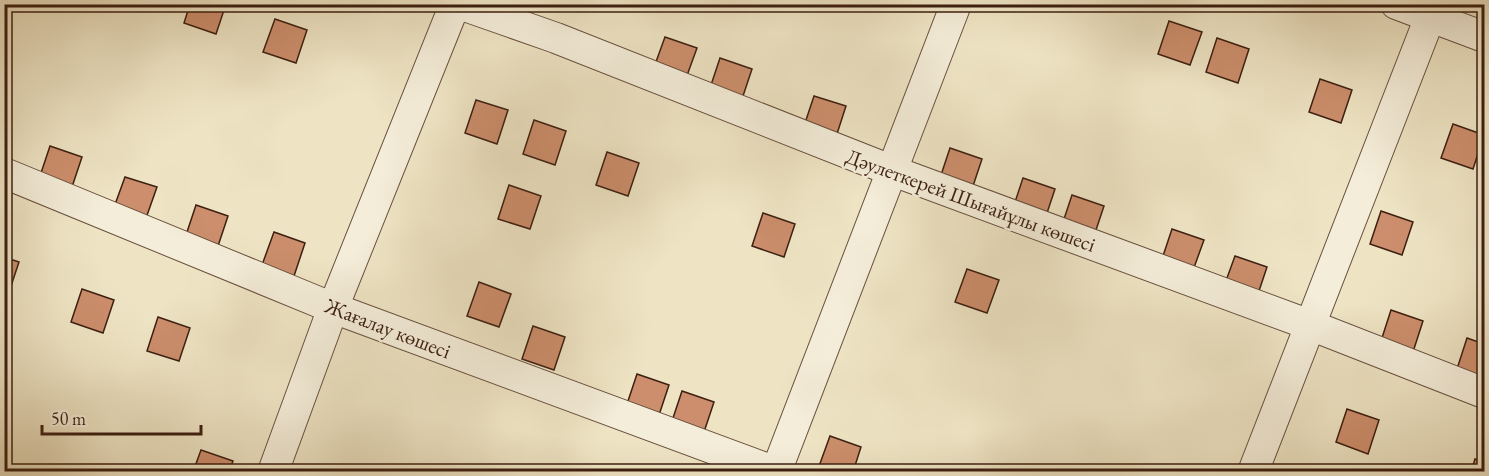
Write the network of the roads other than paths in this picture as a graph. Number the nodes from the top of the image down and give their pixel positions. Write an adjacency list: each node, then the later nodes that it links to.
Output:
1 (457, 4): 6 (street, Дәулеткерей Шығайұлы көшесі); 8 (street)
2 (956, 4): 6 (street)
3 (1396, 4): 4 (street)
4 (1430, 17): 5 (street); 9 (street)
5 (1485, 37)
6 (892, 171): 9 (street, Дәулеткерей Шығайұлы көшесі); 12 (street)
7 (4, 173): 8 (street, Жағалау көшесі)
8 (333, 308): 11 (street); 12 (street, Жағалау көшесі)
9 (1310, 325): 10 (street, Дәулеткерей Шығайұлы көшесі); 13 (street)
10 (1485, 393)
11 (273, 471)
12 (776, 471)
13 (1253, 471)

